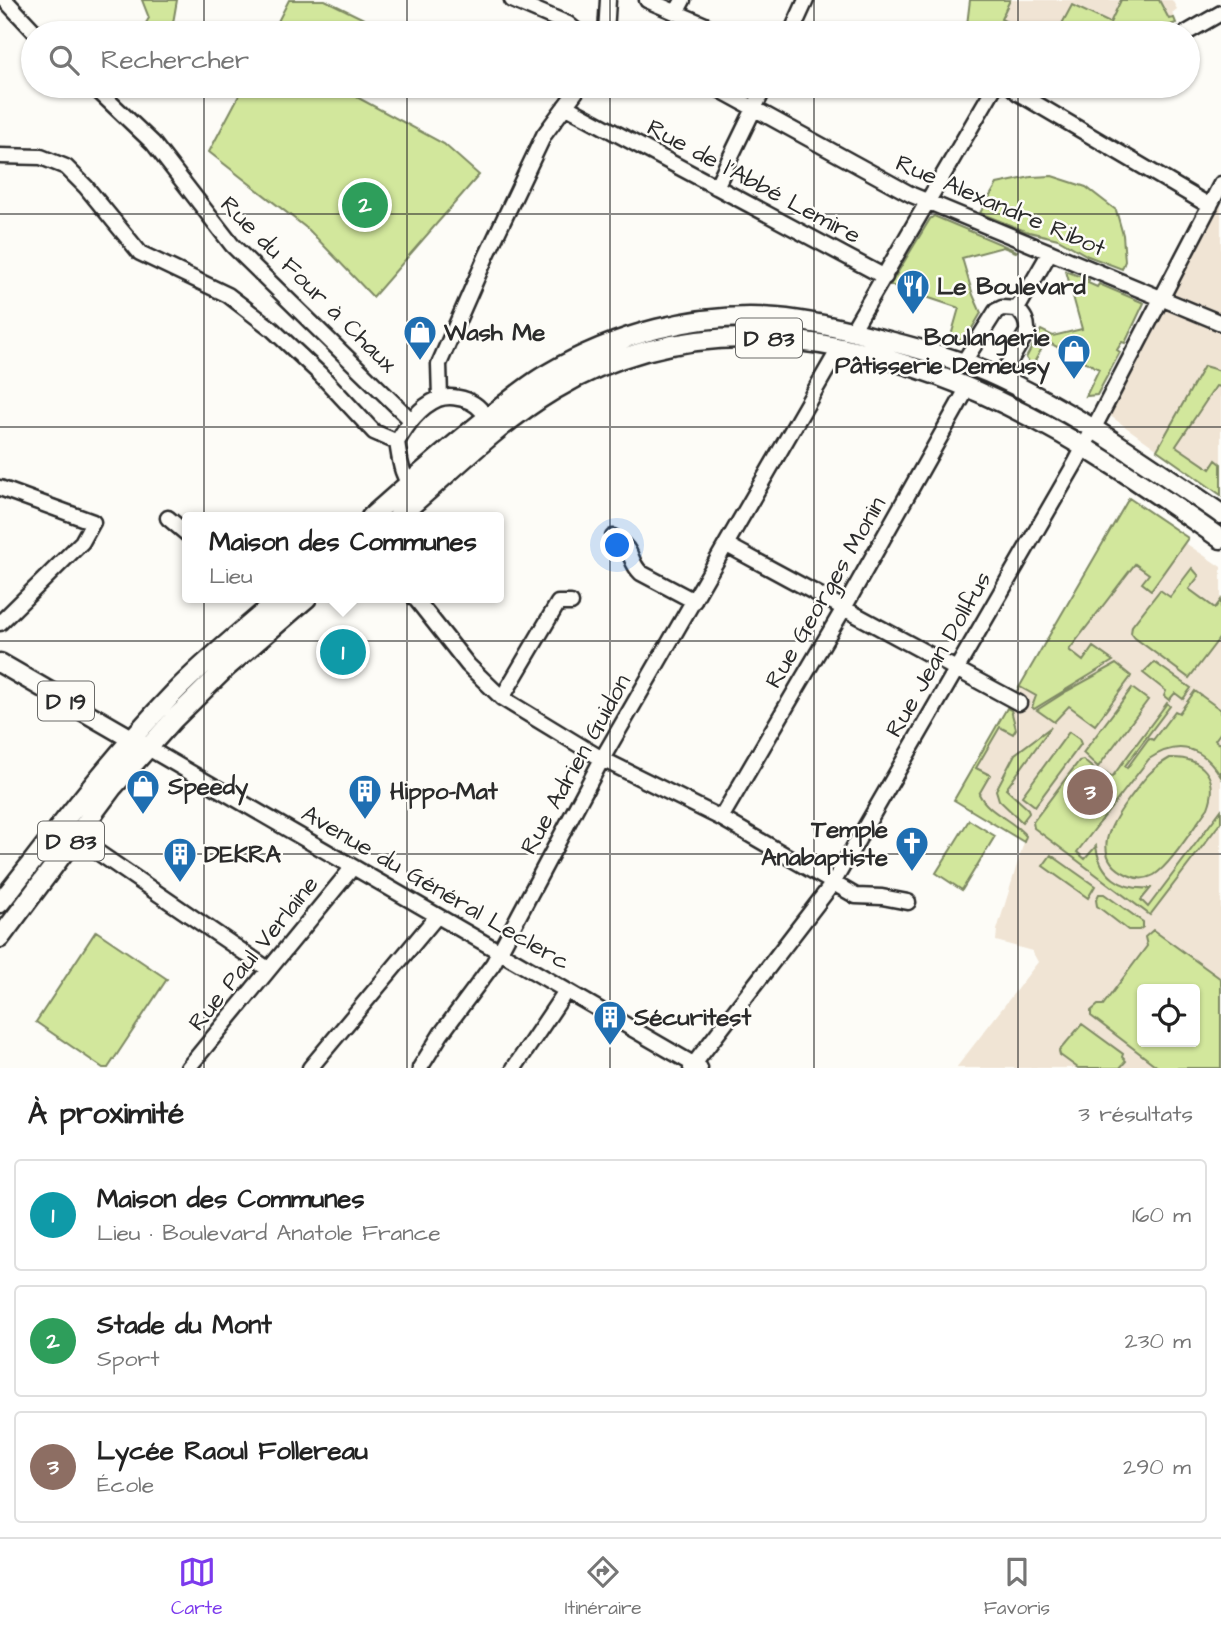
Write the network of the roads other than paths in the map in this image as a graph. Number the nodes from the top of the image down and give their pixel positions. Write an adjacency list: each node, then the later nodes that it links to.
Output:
1 (5, 0): 8 (street)
2 (512, 0): 9 (street)
3 (608, 0): 10 (street)
4 (647, 0): 6 (street)
5 (806, 0): 12 (street)
6 (680, 7): 11 (street)
7 (1221, 13): 13 (street)
8 (25, 21)
9 (561, 21)
10 (607, 21)
11 (699, 21)
12 (796, 21)
13 (1200, 25)
14 (106, 98): 39 (street, Rue du Four à Chaux)
15 (571, 98): 20 (street)
16 (735, 98): 21 (street, Rue Alexandre Ribot)
17 (759, 98): 21 (street)
18 (988, 98): 25 (street)
19 (1026, 98): 26 (street)
20 (565, 106): 24 (street, Rue de l'Abbé Lemire); 37 (street)
21 (754, 108): 24 (street); 25 (street, Rue Alexandre Ribot)
22 (0, 156): 41 (street)
23 (1221, 184): 26 (street, Rue Jean Dollfus)
24 (716, 187): 28 (street, Rue de l'Abbé Lemire)
25 (927, 202): 27 (street, Rue Alexandre Ribot); 28 (street)
26 (1210, 206): 29 (street, Rue Jean Dollfus)
27 (1051, 252): 29 (street, Rue Alexandre Ribot); 30 (street)
28 (885, 276): 32 (street)
29 (1163, 298): 31 (street, Rue Alexandre Ribot); 40 (street, Rue Jean Dollfus)
30 (1017, 309): 34 (street); 35 (street)
31 (1221, 323)
32 (852, 331): 34 (main road, D 83); 38 (main road, D 83)
33 (840, 347): 36 (main road, D 83); 43 (main road, D 83); 54 (street, Rue Adrien Guidon)
34 (963, 363): 35 (main road, D 83)
35 (1000, 378): 40 (main road, D 83)
36 (967, 389): 42 (main road, D 83); 60 (street, Rue Georges Monin)
37 (440, 398): 38 (street); 39 (street)
38 (486, 418): 43 (street); 44 (main road, D 83)
39 (411, 420): 41 (street)
40 (1094, 429): 42 (street, Rue Jean Dollfus); 49 (main road, D 83)
41 (397, 442): 44 (street)
42 (1083, 448): 53 (main road, D 83); 63 (street, Rue Jean Dollfus)
43 (467, 458): 46 (main road, D 83)
44 (408, 484): 46 (street); 47 (main road, D 83)
45 (0, 488): 61 (street)
46 (423, 495): 48 (main road, D 83)
47 (376, 512)
48 (404, 512)
49 (1221, 514)
50 (168, 518): 51 (street)
51 (182, 530)
52 (613, 537): 55 (street)
53 (1221, 539)
54 (727, 545): 55 (street, Rue Adrien Guidon); 60 (street)
55 (694, 601): 68 (street, Rue Adrien Guidon)
56 (268, 603): 66 (main road, D 83)
57 (301, 603): 67 (main road, D 83)
58 (419, 603): 64 (street)
59 (572, 603): 64 (street)
60 (844, 608): 63 (street); 69 (street, Rue Georges Monin)
61 (0, 623)
62 (0, 663): 66 (main road, D 19)
63 (956, 668): 65 (street); 72 (street, Rue Jean Dollfus)
64 (502, 698): 68 (street)
65 (1018, 704)
66 (132, 739): 67 (main road, D 19); 74 (main road, D 83)
67 (148, 748): 70 (main road, D 83); 71 (street, Avenue du Général Leclerc)
68 (602, 759): 69 (street); 77 (street, Rue Adrien Guidon)
69 (720, 818): 72 (street)
70 (74, 836): 76 (main road, D 83); 78 (street)
71 (353, 867): 75 (street, Avenue du Général Leclerc); 78 (street, Rue Paul Verlaine)
72 (833, 883): 73 (street); 80 (street, Rue Jean Dollfus)
73 (908, 902)
74 (0, 904)
75 (437, 916): 77 (street, Avenue du Général Leclerc); 82 (street)
76 (0, 938)
77 (498, 951): 79 (street, Avenue du Général Leclerc); 83 (street, Rue Adrien Guidon)
78 (268, 969): 81 (street, Rue Paul Verlaine)
79 (566, 991): 80 (street, Avenue du Général Leclerc); 84 (street)
80 (695, 1067)
81 (188, 1068)
82 (310, 1068)
83 (420, 1068)
84 (514, 1068)

